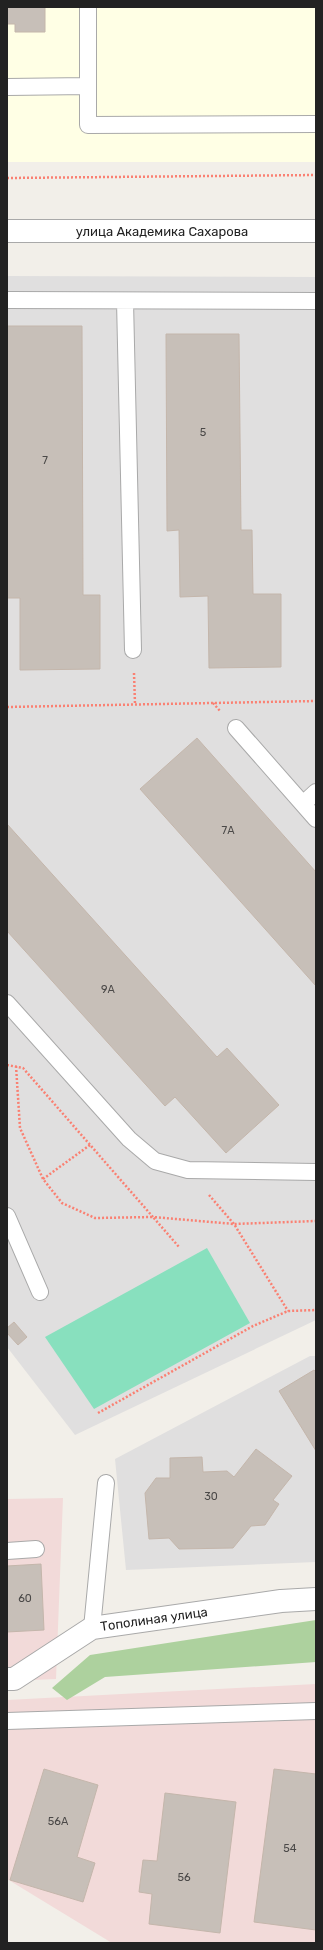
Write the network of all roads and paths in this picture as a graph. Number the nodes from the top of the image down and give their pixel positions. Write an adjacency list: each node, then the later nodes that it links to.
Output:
1 (88, 7): 2 (lane)
2 (88, 86): 3 (lane); 4 (lane)
3 (7, 87)
4 (316, 124)
5 (316, 175): 6 (path)
6 (7, 178)
7 (7, 231): 8 (street, улица Академика Сахарова)
8 (316, 231)
9 (7, 300): 10 (lane)
10 (125, 301): 11 (lane); 12 (lane)
11 (316, 301)
12 (132, 650): 14 (path)
13 (316, 701): 14 (path)
14 (135, 704): 15 (path)
15 (7, 707)
16 (236, 728): 18 (lane)
17 (316, 792): 18 (lane)
18 (303, 804): 19 (lane)
19 (316, 819)
20 (7, 1003): 23 (lane)
21 (16, 1066): 25 (path)
22 (90, 1144): 25 (path)
23 (188, 1170): 24 (lane); 30 (path)
24 (316, 1172)
25 (43, 1179): 27 (path)
26 (7, 1216): 28 (lane)
27 (179, 1247)
28 (40, 1292)
29 (316, 1310): 30 (path)
30 (288, 1311): 31 (path)
31 (98, 1413)
32 (106, 1483): 36 (lane)
33 (36, 1548): 34 (lane)
34 (7, 1550)
35 (316, 1600): 36 (street, Тополиная улица)
36 (92, 1628): 37 (street, Тополиная улица)
37 (7, 1679)
38 (316, 1711): 39 (lane)
39 (7, 1721)

